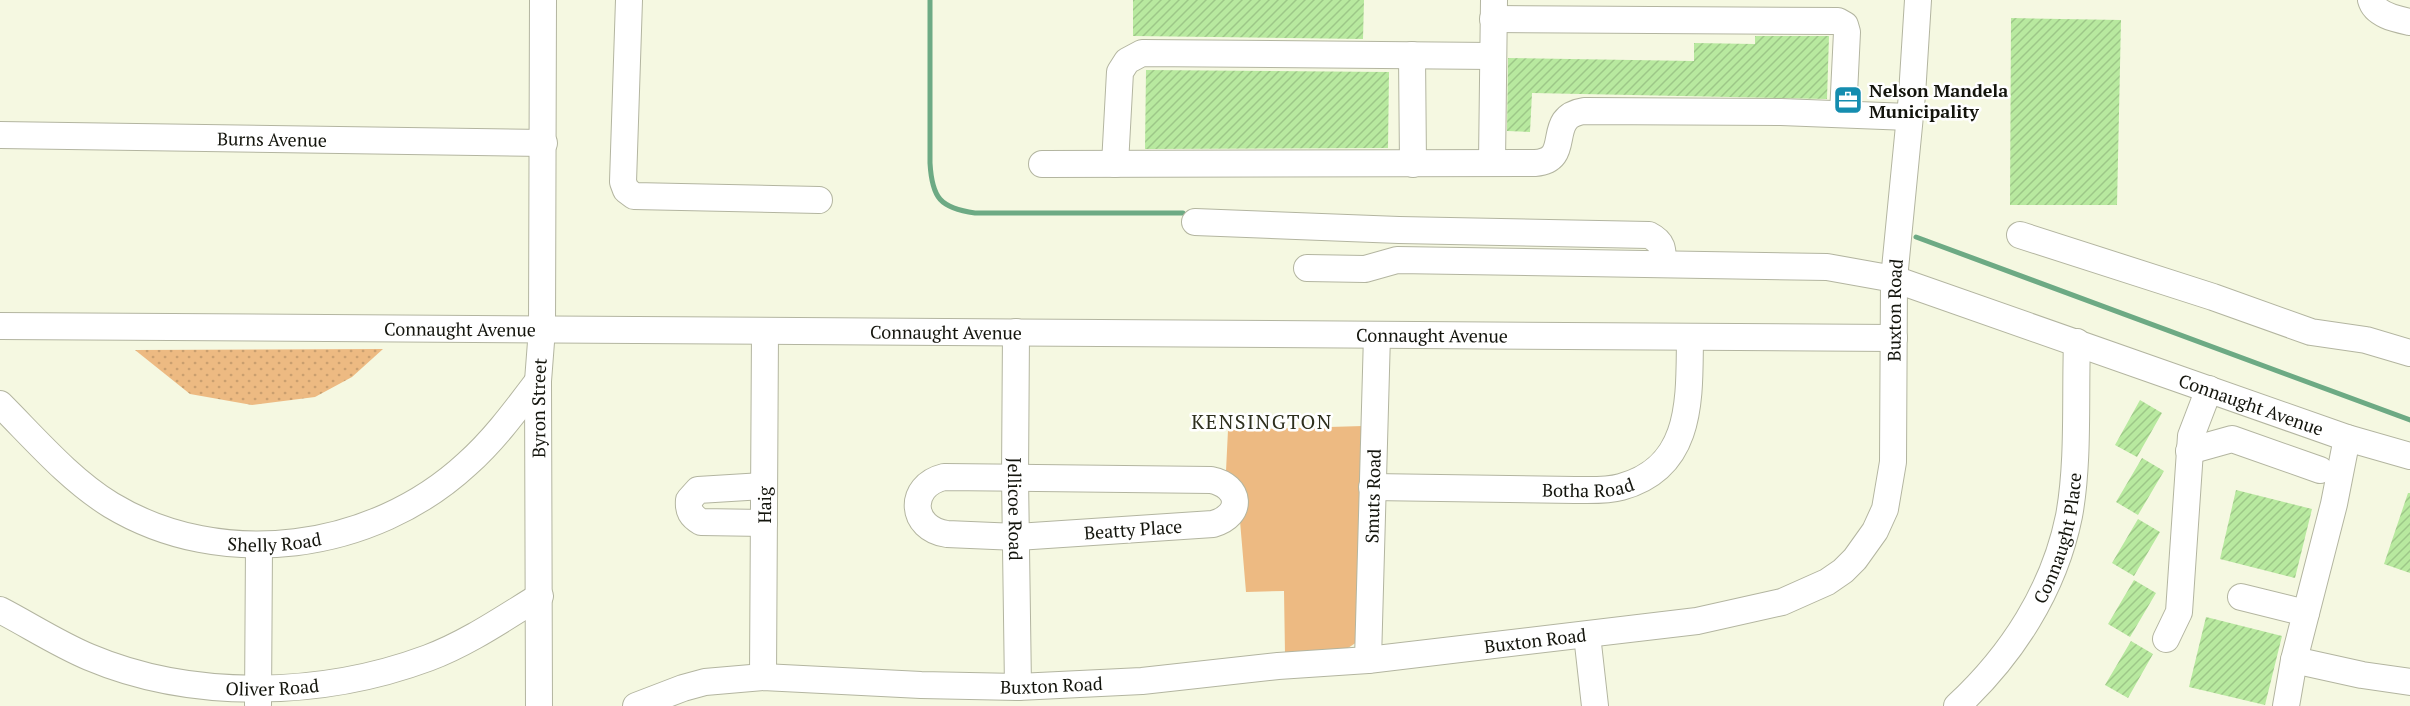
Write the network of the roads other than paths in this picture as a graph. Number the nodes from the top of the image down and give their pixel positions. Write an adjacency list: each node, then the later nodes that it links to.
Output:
1 (543, 0): 12 (street, Byron Street)
2 (629, 0): 17 (street)
3 (1918, 0): 10 (street, Buxton Road)
4 (2371, 0): 6 (street)
5 (1493, 9): 8 (street); 9 (street)
6 (2410, 22)
7 (1412, 55): 8 (street); 15 (street); 16 (street)
8 (1493, 56): 13 (street)
9 (1843, 110): 10 (street); 13 (street)
10 (1910, 113): 24 (street, Buxton Road)
11 (0, 135): 12 (street, Burns Avenue)
12 (544, 143): 26 (street, Byron Street)
13 (1492, 162): 16 (street)
14 (1042, 164): 15 (street)
15 (1115, 164): 16 (street)
16 (1413, 164)
17 (819, 200)
18 (1195, 222): 19 (street)
19 (1399, 230): 21 (street); 22 (street)
20 (2020, 235): 33 (street)
21 (1397, 260): 22 (street, Connaught Avenue); 23 (street, Connaught Avenue)
22 (1663, 264): 24 (street, Connaught Avenue)
23 (1306, 268)
24 (1894, 279): 31 (street, Buxton Road); 32 (street, Connaught Avenue)
25 (0, 326): 26 (street, Connaught Avenue)
26 (542, 329): 27 (street, Connaught Avenue); 34 (street, Byron Street)
27 (765, 331): 28 (street, Connaught Avenue); 42 (street, Haig)
28 (1016, 332): 29 (street, Connaught Avenue); 41 (street, Jellicoe Road)
29 (1377, 335): 30 (street, Connaught Avenue); 43 (street, Smuts Road)
30 (1690, 337): 31 (street, Connaught Avenue); 43 (street, Botha Road)
31 (1894, 338): 51 (street, Buxton Road)
32 (2077, 342): 35 (street, Connaught Avenue); 63 (street, Connaught Place)
33 (2410, 353)
34 (538, 381): 46 (street, Shelly Road); 47 (street, Byron Street)
35 (2210, 389): 37 (street, Connaught Avenue); 38 (street)
36 (0, 404): 46 (street, Shelly Road)
37 (2347, 438): 39 (street); 50 (street, Connaught Avenue)
38 (2189, 451): 40 (street); 52 (street)
39 (2410, 456)
40 (2320, 470)
41 (1015, 477): 45 (street, Jellicoe Road); 45 (street, Beatty Place); 45 (street, Beatty Place)
42 (763, 486): 44 (street, Haig); 44 (street)
43 (1372, 487): 53 (street, Smuts Road)
44 (764, 523): 55 (street, Haig)
45 (1017, 537): 57 (street, Jellicoe Road)
46 (259, 546): 59 (street)
47 (540, 596): 59 (street, Oliver Road); 60 (street, Byron Street)
48 (2241, 597): 50 (street)
49 (0, 610): 59 (street, Oliver Road)
50 (2306, 613): 54 (street, Connaught Avenue)
51 (1587, 635): 53 (street, Buxton Road); 62 (street)
52 (2166, 639)
53 (1368, 660): 57 (street, Buxton Road)
54 (2294, 660): 56 (street); 64 (street, Connaught Avenue)
55 (763, 677): 58 (street, Buxton Road); 61 (street, Buxton Road)
56 (2410, 682)
57 (1018, 687): 58 (street, Buxton Road)
58 (921, 695)
59 (258, 697)
60 (539, 706)
61 (636, 706)
62 (1595, 706)
63 (1957, 706)
64 (2286, 706)

